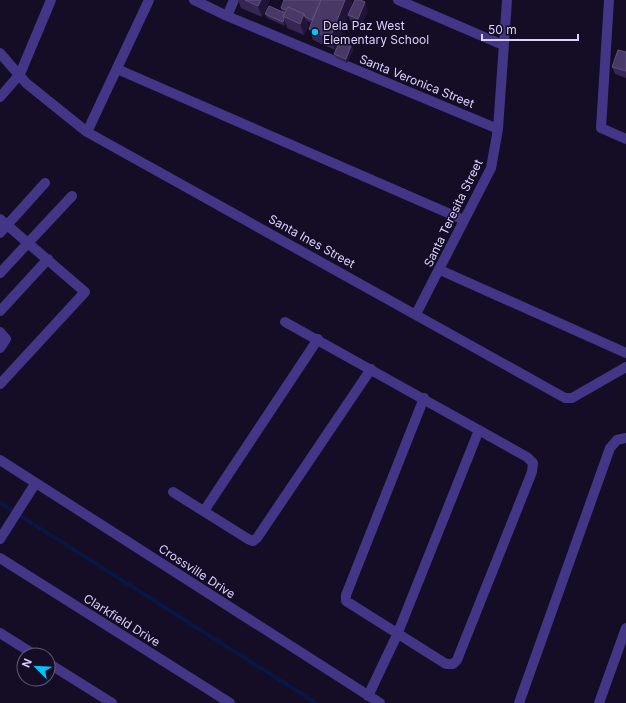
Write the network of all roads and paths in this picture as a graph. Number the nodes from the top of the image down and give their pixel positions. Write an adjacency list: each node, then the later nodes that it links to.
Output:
1 (51, 0): 12 (street)
2 (148, 0): 11 (street)
3 (194, 0): 8 (street, Santa Veronica Street)
4 (234, 0): 8 (street)
5 (398, 0): 9 (street)
6 (507, 0): 9 (street, Santa Teresita Street)
7 (609, 0): 16 (street)
8 (227, 16): 14 (street, Santa Veronica Street)
9 (503, 45): 14 (street, Santa Teresita Street)
10 (0, 53): 12 (street, Santa Ines Street)
11 (117, 68): 15 (street); 19 (street)
12 (20, 74): 13 (street); 15 (street, Santa Ines Street)
13 (0, 97)
14 (498, 128): 19 (street, Santa Teresita Street)
15 (87, 132): 27 (street, Santa Ines Street)
16 (626, 139)
17 (45, 184): 20 (street)
18 (72, 196): 22 (street)
19 (464, 220): 24 (street, Santa Teresita Street)
20 (4, 222): 21 (street); 22 (street)
21 (0, 233)
22 (28, 242): 23 (street); 25 (street)
23 (48, 259): 26 (street); 35 (street)
24 (440, 270): 27 (street, Santa Teresita Street); 32 (street)
25 (0, 273)
26 (0, 311)
27 (416, 314): 33 (street, Santa Ines Street)
28 (285, 322): 30 (street)
29 (0, 332): 31 (street)
30 (318, 339): 34 (street); 42 (street)
31 (0, 348)
32 (626, 353)
33 (626, 367)
34 (371, 369): 36 (street); 42 (street)
35 (0, 384)
36 (424, 398): 37 (street); 47 (street)
37 (479, 430): 47 (street); 47 (street)
38 (626, 438): 54 (street)
39 (0, 460): 40 (street, Crossville Drive)
40 (35, 484): 43 (street); 50 (street, Crossville Drive)
41 (173, 492): 42 (street)
42 (204, 511)
43 (0, 539)
44 (0, 558): 52 (street, Clarkfield Drive)
45 (626, 628): 55 (street)
46 (0, 633): 48 (street)
47 (397, 635): 50 (street)
48 (22, 647)
49 (56, 668): 51 (street)
50 (368, 696): 53 (street, Crossville Drive)
51 (112, 703)
52 (230, 703)
53 (380, 703)
54 (519, 703)
55 (599, 703)

